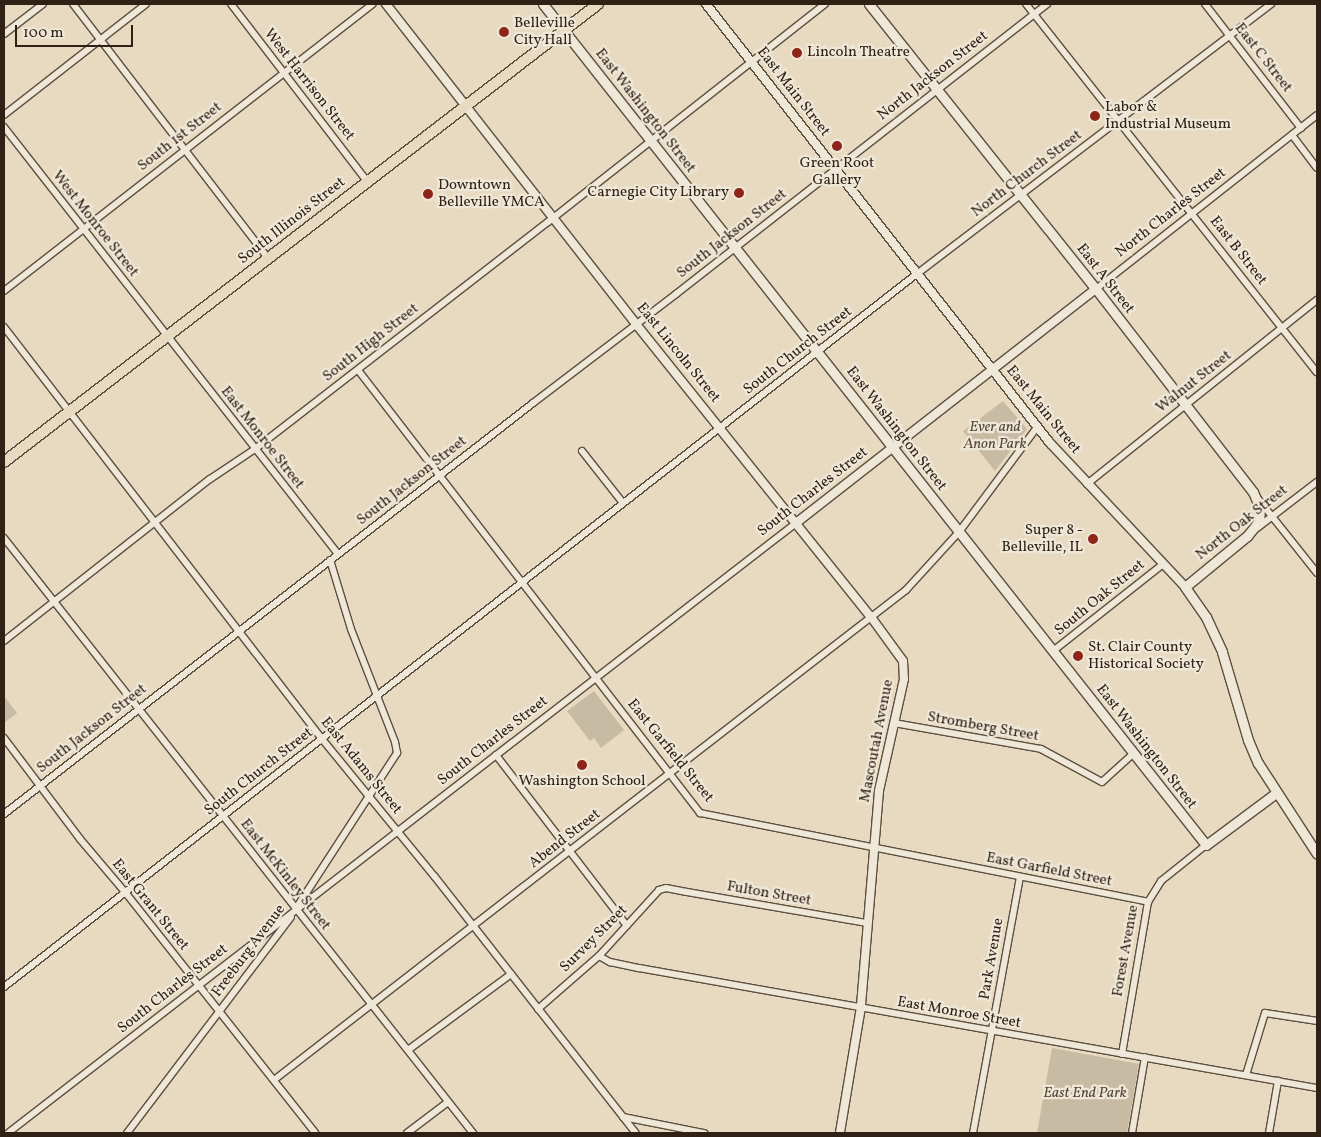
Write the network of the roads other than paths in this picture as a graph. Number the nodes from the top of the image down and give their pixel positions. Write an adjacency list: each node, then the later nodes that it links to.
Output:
1 (43, 4): 18 (street)
2 (72, 4): 20 (street)
3 (146, 4): 20 (street)
4 (231, 4): 22 (street, West Harrison Street)
5 (373, 4): 22 (street, South 1st Street)
6 (386, 4): 24 (street, East Lincoln Street)
7 (543, 4): 17 (main road, East Washington Street)
8 (598, 4): 17 (main road, South Illinois Street)
9 (706, 4): 21 (street, East Main Street)
10 (824, 4): 21 (street, South High Street)
11 (870, 4): 23 (main road, East A Street)
12 (1026, 4): 16 (street, East B Street)
13 (1047, 4): 16 (street, North Jackson Street)
14 (1205, 4): 19 (street, East C Street)
15 (1272, 4): 19 (street, North Church Street)
16 (1034, 14): 23 (street, North Jackson Street); 27 (street, East B Street)
17 (564, 30): 24 (main road, South Illinois Street); 31 (main road, East Washington Street)
18 (4, 34)
19 (1229, 36): 27 (street, North Church Street); 29 (street, East C Street)
20 (100, 40): 25 (street); 32 (street)
21 (751, 62): 31 (street, South High Street); 33 (street, East Main Street)
22 (284, 73): 32 (street, South 1st Street); 35 (street, West Harrison Street)
23 (937, 89): 33 (street, North Jackson Street); 36 (main road, East A Street)
24 (465, 106): 35 (main road, South Illinois Street); 38 (street, East Lincoln Street)
25 (4, 115)
26 (1317, 115): 29 (street, North Charles Street)
27 (1119, 120): 36 (street, North Church Street); 37 (street, East B Street)
28 (4, 127): 39 (street, West Monroe Street)
29 (1301, 128): 30 (street, North Charles Street)
30 (1292, 135): 34 (street); 37 (street, North Charles Street)
31 (652, 141): 38 (street, South High Street); 40 (main road, East Washington Street)
32 (185, 150): 39 (street, South 1st Street); 41 (street)
33 (835, 168): 40 (street, South Jackson Street); 42 (street, East Main Street)
34 (1317, 168)
35 (368, 182): 41 (main road, South Illinois Street)
36 (1021, 194): 42 (street, North Church Street); 43 (main road, East A Street)
37 (1193, 213): 43 (street, North Charles Street); 48 (street, East B Street)
38 (554, 218): 46 (street, East Lincoln Street); 52 (street, South High Street)
39 (83, 229): 44 (street, South 1st Street); 49 (street, West Monroe Street)
40 (735, 248): 46 (street, South Jackson Street); 50 (main road, East Washington Street)
41 (268, 258): 49 (main road, South Illinois Street)
42 (918, 273): 50 (street, South Church Street); 51 (street, East Main Street)
43 (1096, 289): 51 (street, North Charles Street); 54 (main road, East A Street)
44 (4, 291)
45 (1317, 300): 48 (street, Walnut Street)
46 (636, 324): 57 (street, East Lincoln Street); 62 (street, South Jackson Street)
47 (4, 327): 55 (street, East Adams Street)
48 (1282, 328): 53 (street, East B Street); 54 (street, Walnut Street)
49 (167, 336): 55 (main road, South Illinois Street); 59 (street, East Monroe Street)
50 (817, 352): 57 (street, South Church Street); 58 (main road, East Washington Street)
51 (993, 369): 56 (street, East Main Street); 58 (street, South Charles Street)
52 (358, 370): 59 (street, South High Street); 62 (street, East Garfield Street)
53 (1317, 372)
54 (1184, 404): 64 (street, Walnut Street); 65 (main road, East A Street)
55 (70, 411): 61 (main road, South Illinois Street); 68 (street, East Adams Street)
56 (1038, 426): 64 (street, East Main Street); 70 (street)
57 (720, 427): 66 (street, South Church Street); 69 (street, East Lincoln Street)
58 (893, 448): 69 (street, South Charles Street); 70 (main road, East Washington Street)
59 (255, 449): 68 (street, South High Street); 73 (street, East Monroe Street)
60 (582, 451): 66 (street)
61 (4, 462)
62 (440, 476): 73 (street, South Jackson Street); 77 (street, East Garfield Street)
63 (1317, 482): 67 (street, North Oak Street)
64 (1087, 484): 75 (street, East Main Street)
65 (1253, 492): 67 (street, East A Street); 71 (main road)
66 (623, 503): 77 (street, South Church Street)
67 (1272, 516): 71 (street, North Oak Street); 76 (street, East A Street)
68 (153, 522): 79 (street, South High Street); 81 (street, East Adams Street)
69 (796, 523): 80 (street, East Lincoln Street); 84 (street, South Charles Street)
70 (959, 532): 80 (street); 83 (main road, East Washington Street)
71 (1247, 536): 78 (main road, North Oak Street)
72 (4, 538): 79 (street, East McKinley Street)
73 (338, 554): 74 (street, South Jackson Street)
74 (330, 560): 81 (street, South Jackson Street); 85 (street)
75 (1163, 564): 78 (street, East Main Street); 83 (street, South Oak Street)
76 (1317, 573)
77 (522, 582): 84 (street, East Garfield Street); 85 (street, South Church Street)
78 (1185, 587): 94 (main road, East Main Street)
79 (54, 601): 82 (street, South High Street); 86 (street, East McKinley Street)
80 (871, 617): 87 (street, Mascoutah Avenue); 92 (street, Abend Street)
81 (239, 631): 86 (street, South Jackson Street); 89 (street, East Adams Street)
82 (4, 641)
83 (1053, 651): 90 (main road, East Washington Street)
84 (596, 678): 91 (street, South Charles Street); 92 (street, East Garfield Street)
85 (377, 696): 89 (street, South Church Street); 95 (street, Freeburg Avenue)
86 (138, 709): 93 (street, South Jackson Street); 97 (street, East McKinley Street)
87 (894, 723): 90 (street, Stromberg Street); 100 (street, Mascoutah Avenue)
88 (4, 738): 93 (street, East Grant Street)
89 (322, 738): 95 (street, East Adams Street); 97 (street, South Church Street)
90 (1134, 753): 99 (main road, East Washington Street)
91 (496, 755): 98 (street, South Charles Street); 101 (street)
92 (670, 774): 100 (street, East Garfield Street); 101 (street, Abend Street)
93 (40, 786): 96 (street, South Jackson Street); 105 (street, East Grant Street)
94 (1276, 793): 99 (main road, Forest Avenue); 102 (main road, East Main Street)
95 (370, 796): 98 (street, East Adams Street); 107 (street, Freeburg Avenue)
96 (4, 814)
97 (223, 816): 105 (street, South Church Street); 107 (street, East McKinley Street)
98 (398, 832): 107 (street, South Charles Street); 109 (street, East Adams Street)
99 (1206, 845): 106 (street, Forest Avenue)
100 (874, 848): 103 (street, East Garfield Street); 108 (street, Mascoutah Avenue)
101 (570, 851): 109 (street, Abend Street); 110 (street)
102 (1317, 854)
103 (1020, 877): 106 (street, East Garfield Street); 120 (street, Park Avenue)
104 (666, 888): 108 (street, Fulton Street); 110 (street, Survey Street)
105 (125, 892): 113 (street, East Grant Street); 114 (street, South Church Street)
106 (1148, 902): 122 (street, Forest Avenue)
107 (297, 910): 113 (street, South Charles Street); 115 (street, East McKinley Street); 118 (street, Freeburg Avenue)
108 (867, 923): 116 (street, Mascoutah Avenue)
109 (474, 926): 112 (street, East Adams Street); 115 (street, Abend Street)
110 (627, 926): 111 (street, Survey Street)
111 (599, 956): 116 (street, East Monroe Street); 117 (street, Survey Street)
112 (511, 974): 117 (street, East Adams Street); 121 (street)
113 (199, 986): 118 (street, East Grant Street); 130 (street, South Charles Street)
114 (4, 987)
115 (372, 1004): 121 (street, East McKinley Street); 125 (street, Abend Street)
116 (861, 1007): 120 (street, East Monroe Street); 137 (street, Mascoutah Avenue)
117 (538, 1009): 129 (street, East Adams Street)
118 (219, 1011): 125 (street, East Grant Street); 131 (street, Freeburg Avenue)
119 (1317, 1021): 124 (street)
120 (992, 1032): 122 (street, East Monroe Street); 138 (street, Park Avenue)
121 (408, 1050): 128 (street, East McKinley Street)
122 (1122, 1054): 123 (street, East Monroe Street)
123 (1145, 1058): 124 (street, East Monroe Street); 139 (street)
124 (1246, 1075): 126 (street, East Monroe Street)
125 (274, 1080): 132 (street, East Grant Street)
126 (1278, 1081): 127 (street, East Monroe Street); 140 (street)
127 (1317, 1088)
128 (448, 1102): 133 (street); 134 (street, East McKinley Street)
129 (623, 1117): 135 (street, East Adams Street); 136 (street)
130 (8, 1133)
131 (127, 1133)
132 (315, 1133)
133 (407, 1133)
134 (473, 1133)
135 (636, 1133)
136 (704, 1133)
137 (840, 1133)
138 (972, 1133)
139 (1132, 1133)
140 (1269, 1133)

